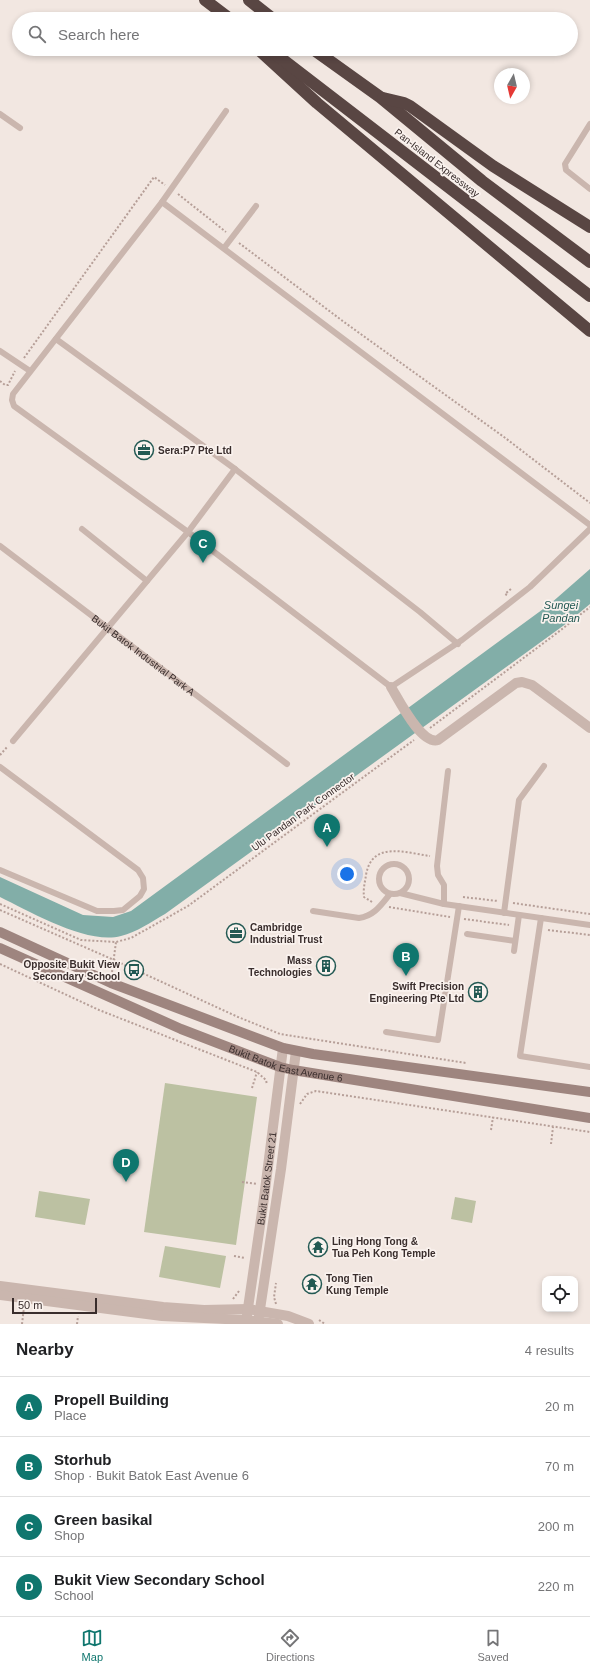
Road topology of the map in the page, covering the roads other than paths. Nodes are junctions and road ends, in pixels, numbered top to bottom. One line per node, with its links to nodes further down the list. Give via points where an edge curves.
1 (205, 0): 3 (highway); 4 (highway)
2 (249, 0): 5 (highway)
3 (218, 12)
4 (221, 12)
5 (264, 12)
6 (266, 56): 21 (highway, via 317,103)
7 (278, 56): 20 (highway, Pan-Island Expressway)
8 (323, 56): 9 (highway, Pan-Island Expressway)
9 (380, 97): 17 (highway, via 410,106 493,166); 19 (highway, Pan-Island Expressway, via 482,181)
10 (226, 111): 15 (lane)
11 (0, 114): 13 (lane)
12 (590, 124): 14 (lane, via 565,164 566,170)
13 (20, 128)
14 (590, 189)
15 (162, 202): 18 (lane); 22 (lane)
16 (256, 206): 18 (lane)
17 (590, 227)
18 (224, 248): 26 (lane)
19 (590, 262)
20 (590, 296)
21 (590, 331)
22 (56, 339): 24 (lane); 25 (lane)
23 (0, 351): 24 (lane)
24 (30, 371): 29 (lane, via 13,394 14,406)
25 (235, 469): 29 (lane); 33 (lane)
26 (590, 525)
27 (590, 528): 33 (lane, via 530,587)
28 (82, 529): 31 (lane)
29 (188, 532): 31 (lane); 34 (lane)
30 (0, 546): 32 (lane, Bukit Batok Industrial Park A)
31 (147, 581): 32 (lane)
32 (108, 628): 36 (lane); 37 (lane, Bukit Batok Industrial Park A)
33 (458, 644): 34 (lane)
34 (391, 687): 35 (street, via 420,733 430,740 438,740 516,683 522,682 532,685)
35 (590, 728)
36 (13, 741)
37 (287, 764)
38 (544, 766): 47 (lane, via 519,800)
39 (0, 767): 41 (lane, via 138,870 143,878 144,889 140,896 123,910 97,911)
40 (448, 771): 44 (lane, via 438,866 438,875 444,885)
41 (0, 870)
42 (400, 893): 43 (lane); 43 (lane, via 408,886 409,876 403,868 395,865 387,867 381,874 381,885); 44 (lane)
43 (390, 894): 46 (lane, via 371,915 359,918)
44 (444, 904): 45 (lane)
45 (459, 906): 47 (lane); 56 (lane, via 438,1040)
46 (313, 911)
47 (504, 913): 48 (lane)
48 (520, 915): 49 (lane); 53 (lane)
49 (540, 918): 50 (lane); 60 (lane, via 520,1056)
50 (590, 925)
51 (0, 932): 57 (main road, Bukit Batok East Avenue 6, via 111,983)
52 (467, 934): 53 (lane)
53 (516, 940): 55 (lane)
54 (0, 948): 59 (main road, Bukit Batok East Avenue 6, via 181,1028)
55 (514, 951)
56 (386, 1032)
57 (283, 1048): 58 (main road, Bukit Batok East Avenue 6); 59 (street, Bukit Batok Street 21)
58 (296, 1051): 61 (street, Bukit Batok Street 21); 62 (main road, Bukit Batok East Avenue 6)
59 (280, 1067): 61 (main road, Bukit Batok East Avenue 6); 66 (street, Bukit Batok Street 21)
60 (590, 1067)
61 (293, 1070): 63 (main road, Bukit Batok East Avenue 6); 67 (street, Bukit Batok Street 21)
62 (590, 1092)
63 (590, 1118)
64 (0, 1286): 66 (street, via 163,1307)
65 (0, 1294): 66 (street, via 162,1316)
66 (247, 1314): 67 (street)
67 (259, 1316): 68 (street, via 288,1316); 69 (street)
68 (314, 1322)
69 (278, 1324)

